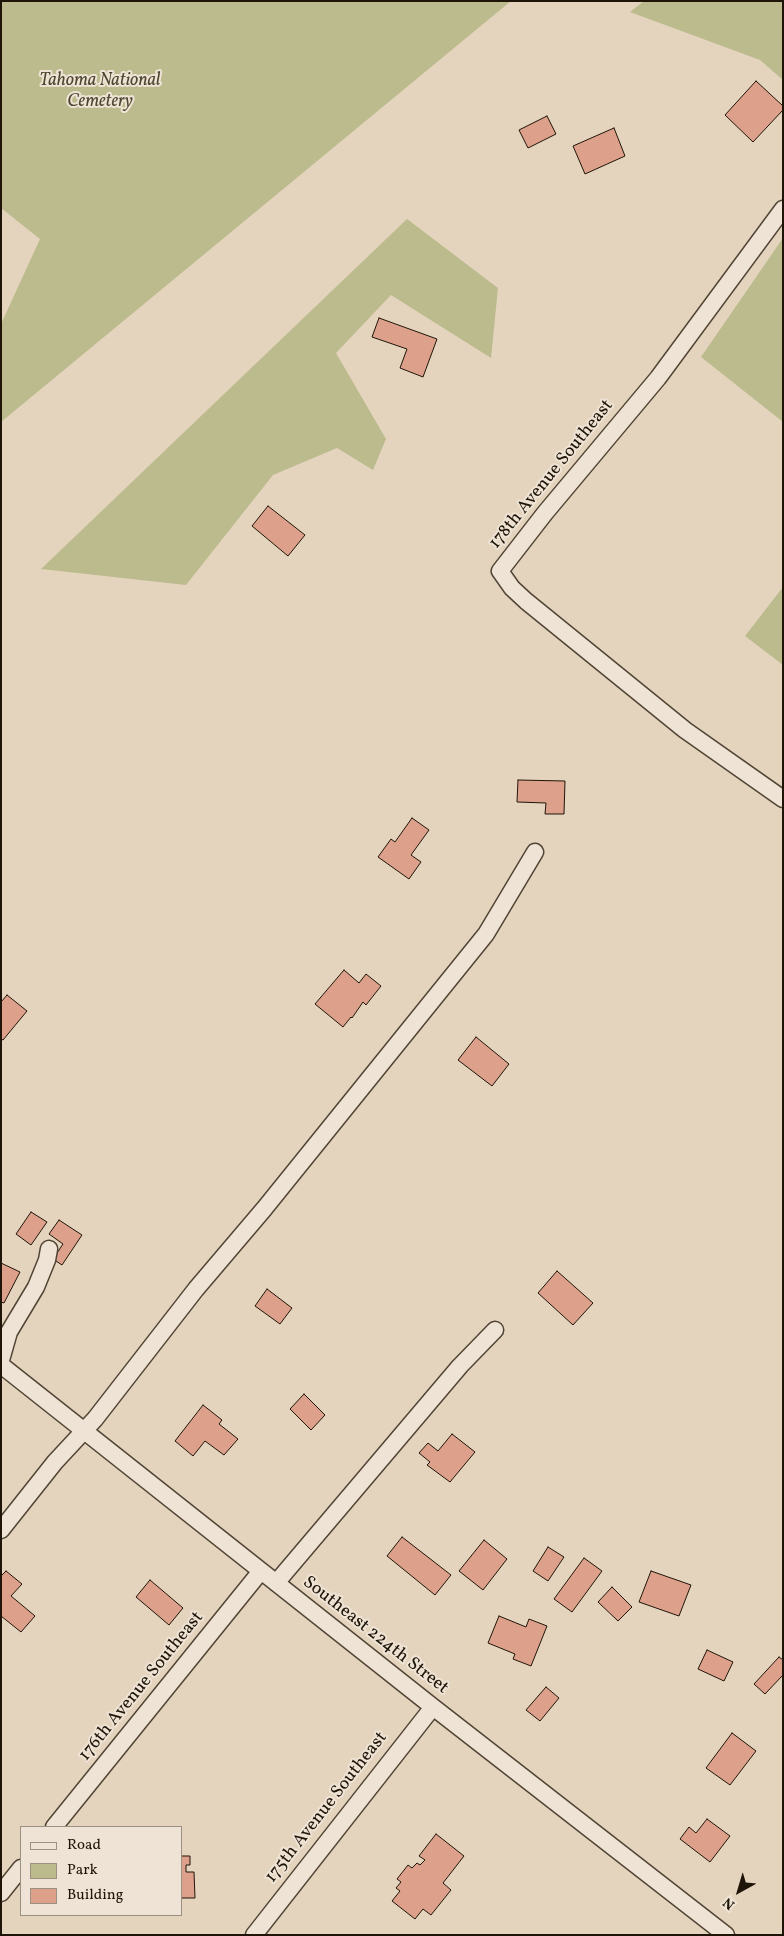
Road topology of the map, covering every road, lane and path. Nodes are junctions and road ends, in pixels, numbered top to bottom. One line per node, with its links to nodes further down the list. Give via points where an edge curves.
1 (783, 209): 2 (street, 178th Avenue Southeast, via 658,378 500,570 526,601 685,730)
2 (783, 799)
3 (535, 852): 8 (street, via 480,942)
4 (49, 1249): 6 (street, via 36,1287 9,1332)
5 (495, 1330): 11 (street, via 460,1366)
6 (1, 1360)
7 (1, 1365): 8 (street, Southeast 224th Street)
8 (83, 1430): 9 (street); 10 (street, Southeast 224th Street)
9 (1, 1530)
10 (261, 1571): 11 (street, Southeast 224th Street); 13 (street, 176th Avenue Southeast)
11 (276, 1583): 12 (street, Southeast 224th Street)
12 (432, 1707): 16 (street, 175th Avenue Southeast); 17 (street, Southeast 224th Street)
13 (55, 1826)
14 (20, 1869): 15 (street)
15 (1, 1893)
16 (254, 1935)
17 (726, 1935)

